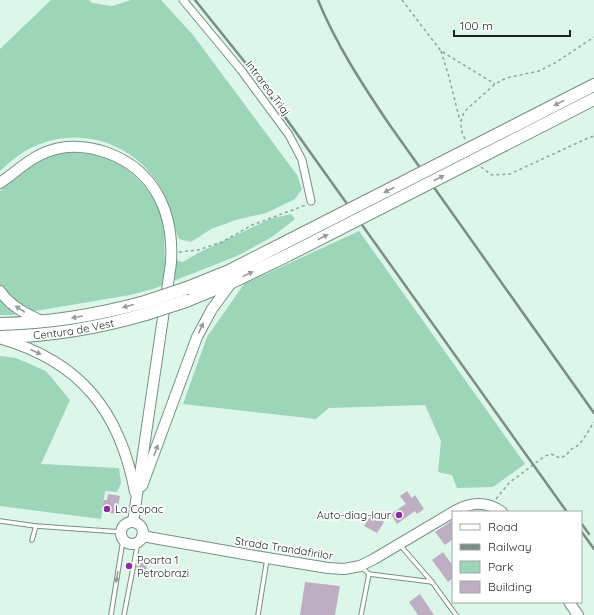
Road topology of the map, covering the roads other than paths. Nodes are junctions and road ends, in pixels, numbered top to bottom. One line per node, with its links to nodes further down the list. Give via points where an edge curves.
1 (183, 0): 7 (street, Intrarea Triaj, via 241,70 289,135 302,160)
2 (594, 85): 4 (highway, one-way to 4)
3 (594, 99): 4 (highway)
4 (501, 140): 8 (highway, bridge)
5 (3, 181): 6 (main road); 14 (main road, via 29,160 59,148 80,146 96,149 112,154 140,171 152,185 166,213 171,252 168,285)
6 (0, 189)
7 (311, 202)
8 (285, 249): 9 (highway, Centura de Vest, one-way to 8); 11 (highway, one-way to 11, bridge, via 145,302)
9 (232, 282): 13 (highway, Centura de Vest, bridge, via 186,301 106,325); 14 (main road, one-way to 9, via 197,337 212,309)
10 (0, 291): 11 (main road, one-way to 10, via 14,306)
11 (44, 322): 12 (highway)
12 (0, 324)
13 (0, 337): 14 (main road, one-way to 14, via 56,361 96,397 118,437 130,468)
14 (136, 499): 19 (main road)
15 (454, 511): 16 (main road, Strada Trandafirilor, via 472,504 483,504)
16 (500, 511)
17 (452, 512): 24 (main road, Strada Trandafirilor)
18 (0, 521): 20 (lane)
19 (133, 522): 21 (main road, via 124,526); 22 (main road, via 142,528)
20 (36, 526): 21 (lane); 23 (lane)
21 (122, 536): 22 (main road, via 132,544); 30 (lane, one-way to 30)
22 (140, 539): 25 (main road, Strada Trandafirilor); 31 (lane)
23 (32, 540)
24 (399, 544): 26 (main road, Strada Trandafirilor); 28 (lane)
25 (267, 558): 26 (main road, Strada Trandafirilor, via 337,569); 32 (lane)
26 (360, 566): 27 (lane)
27 (369, 574): 28 (lane); 33 (lane)
28 (432, 582): 34 (lane)
29 (570, 603): 35 (main road)
30 (111, 615)
31 (124, 615)
32 (258, 615)
33 (361, 615)
34 (456, 615)
35 (578, 615)

